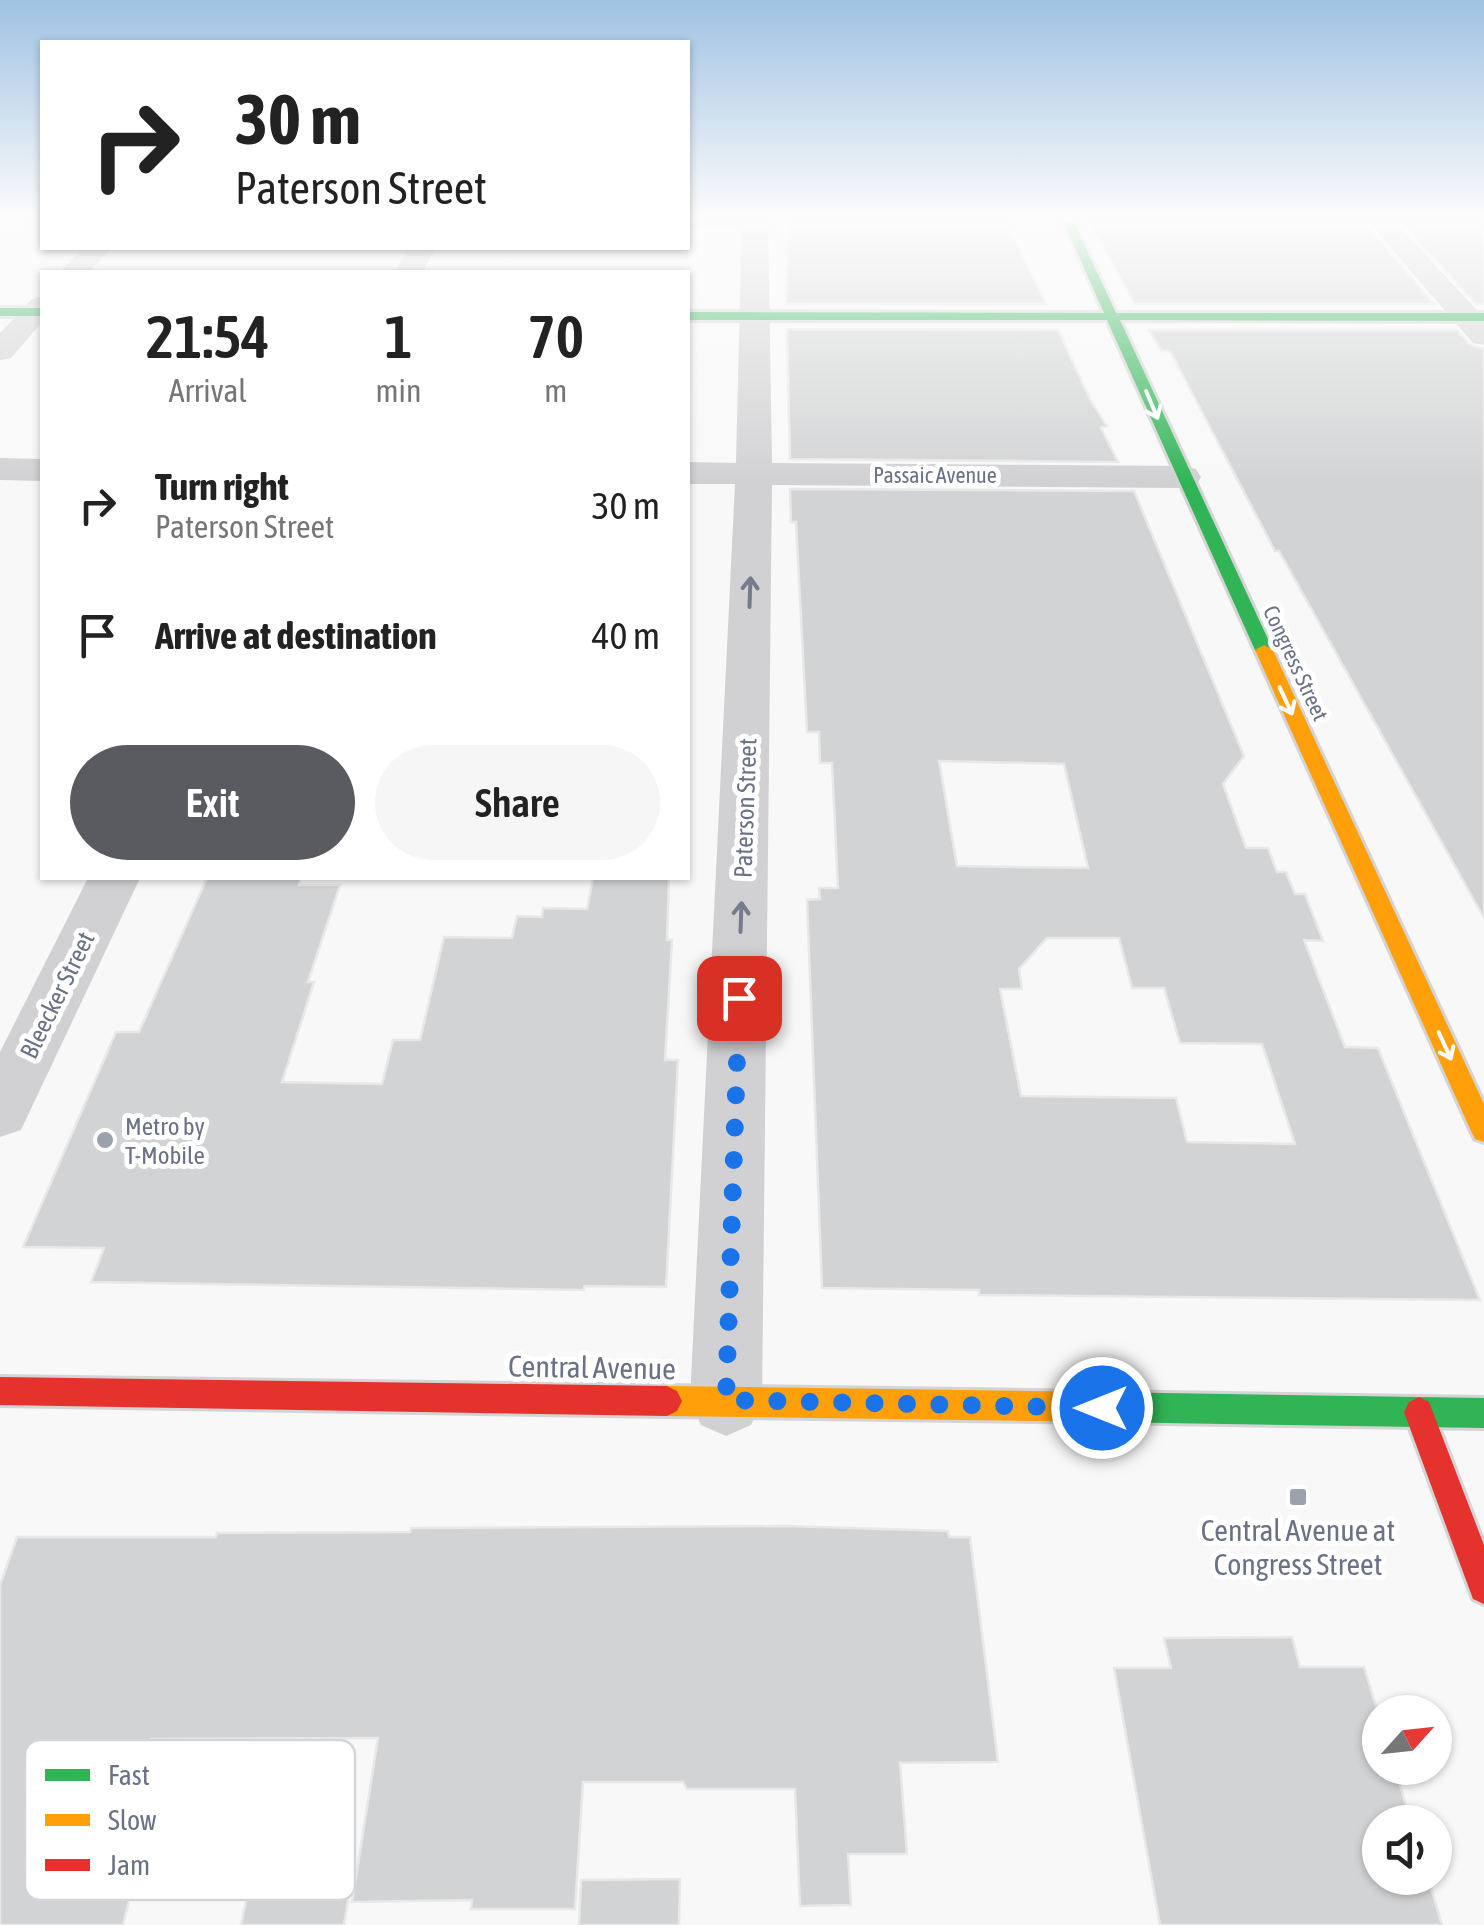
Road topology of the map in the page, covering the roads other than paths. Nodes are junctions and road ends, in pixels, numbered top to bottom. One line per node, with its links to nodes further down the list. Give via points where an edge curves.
1 (755, 306): 6 (street, Paterson Street)
2 (1108, 306): 7 (street, Congress Street)
3 (40, 310): 4 (street); 9 (street)
4 (0, 312)
5 (690, 316): 6 (street)
6 (755, 316): 7 (street); 13 (street, Paterson Street)
7 (1113, 316): 8 (street); 14 (street, Congress Street, one-way to 14)
8 (1478, 323)
9 (0, 351)
10 (0, 470): 11 (street)
11 (40, 470)
12 (690, 473): 13 (street, Passaic Avenue)
13 (754, 474): 14 (street, Passaic Avenue); 19 (street, Paterson Street, one-way to 13)
14 (1183, 477): 17 (street, Congress Street, one-way to 17)
15 (113, 880): 16 (street, Bleecker Street)
16 (0, 1112)
17 (1482, 1123)
18 (0, 1391): 19 (street, Central Avenue)
19 (726, 1400): 20 (street, Central Avenue)
20 (1419, 1412): 21 (street, Central Avenue); 22 (street)
21 (1484, 1413)
22 (1484, 1588)

